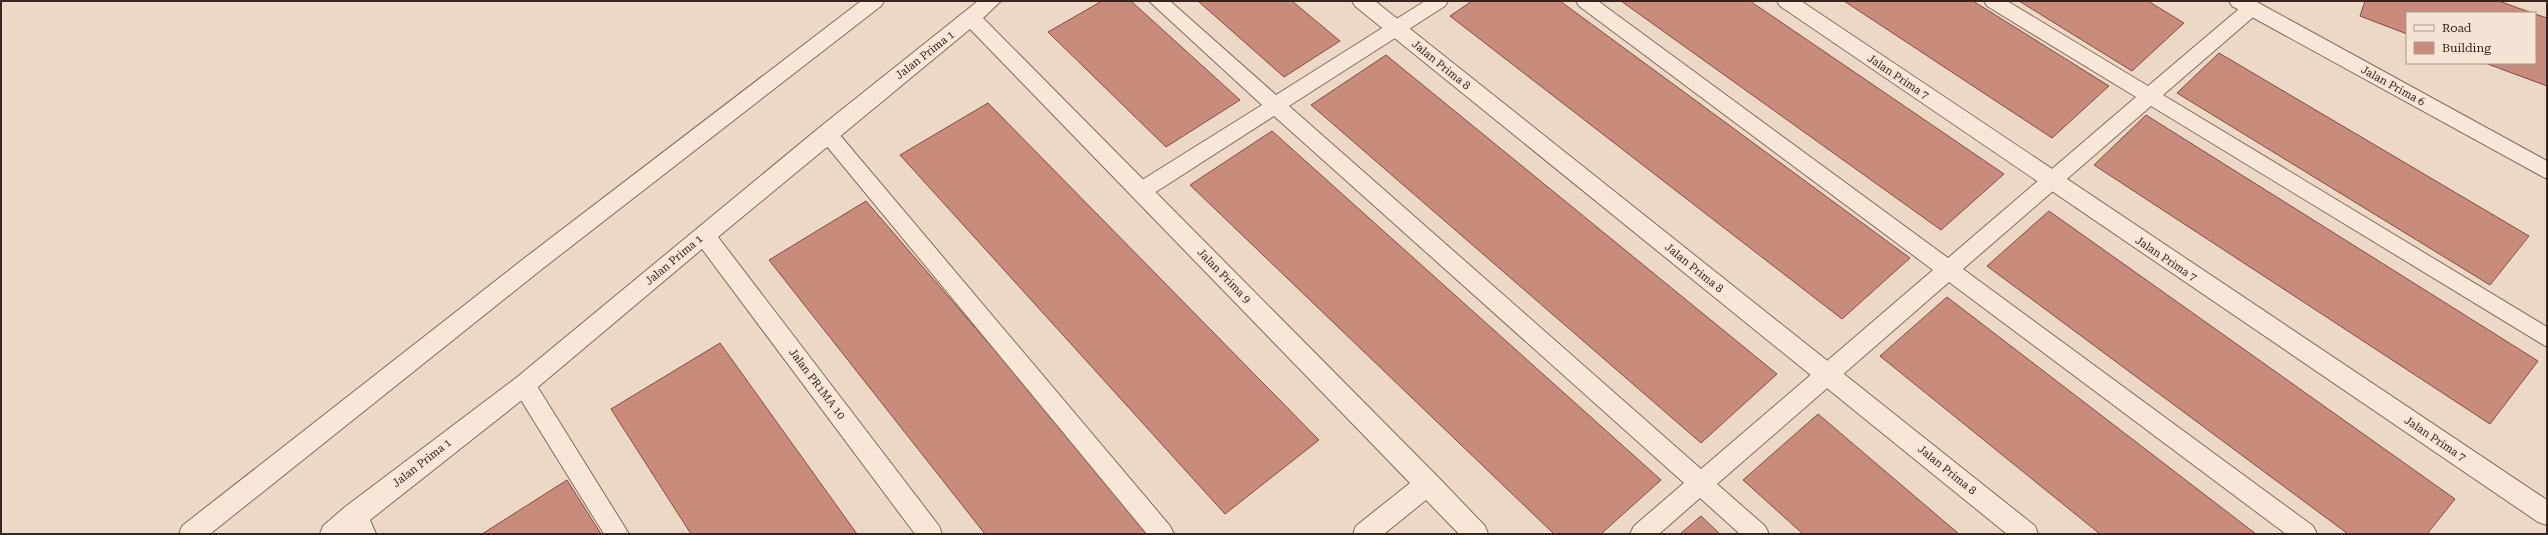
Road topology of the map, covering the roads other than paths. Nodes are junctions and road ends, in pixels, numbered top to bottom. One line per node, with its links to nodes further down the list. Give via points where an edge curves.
1 (874, 1): 27 (street, via 534,263)
2 (991, 1): 10 (street, Jalan Prima 1)
3 (1158, 1): 13 (lane)
4 (1362, 1): 11 (street, Jalan Prima 8)
5 (1439, 1): 11 (lane)
6 (1585, 1): 19 (lane)
7 (1787, 1): 16 (street, Jalan Prima 7)
8 (1994, 1): 12 (lane)
9 (2246, 5): 12 (lane); 15 (street, Jalan Prima 6)
10 (971, 18): 14 (street, Jalan Prima 1); 17 (street, Jalan Prima 9)
11 (1396, 28): 13 (lane); 21 (street, Jalan Prima 8)
12 (2150, 96): 16 (lane); 20 (lane)
13 (1275, 105): 17 (lane); 24 (lane)
14 (827, 133): 18 (street, Jalan Prima 1); 31 (lane)
15 (2547, 171)
16 (2052, 182): 19 (lane); 25 (street, Jalan Prima 7)
17 (1141, 191): 23 (street, Jalan Prima 9)
18 (704, 235): 22 (street, Jalan Prima 1); 30 (street, Jalan PR1MA 10)
19 (1948, 269): 21 (lane); 37 (lane)
20 (2547, 338)
21 (1827, 374): 24 (lane); 36 (street, Jalan Prima 8)
22 (524, 385): 26 (street, Jalan Prima 1); 29 (lane)
23 (1428, 484): 32 (street); 33 (street, Jalan Prima 9)
24 (1701, 484): 34 (lane); 35 (lane)
25 (2547, 514)
26 (359, 525): 28 (street, Jalan Prima 1)
27 (191, 534)
28 (332, 534)
29 (617, 534)
30 (930, 534)
31 (1162, 534)
32 (1365, 534)
33 (1476, 534)
34 (1642, 534)
35 (1757, 534)
36 (2026, 534)
37 (2305, 534)

